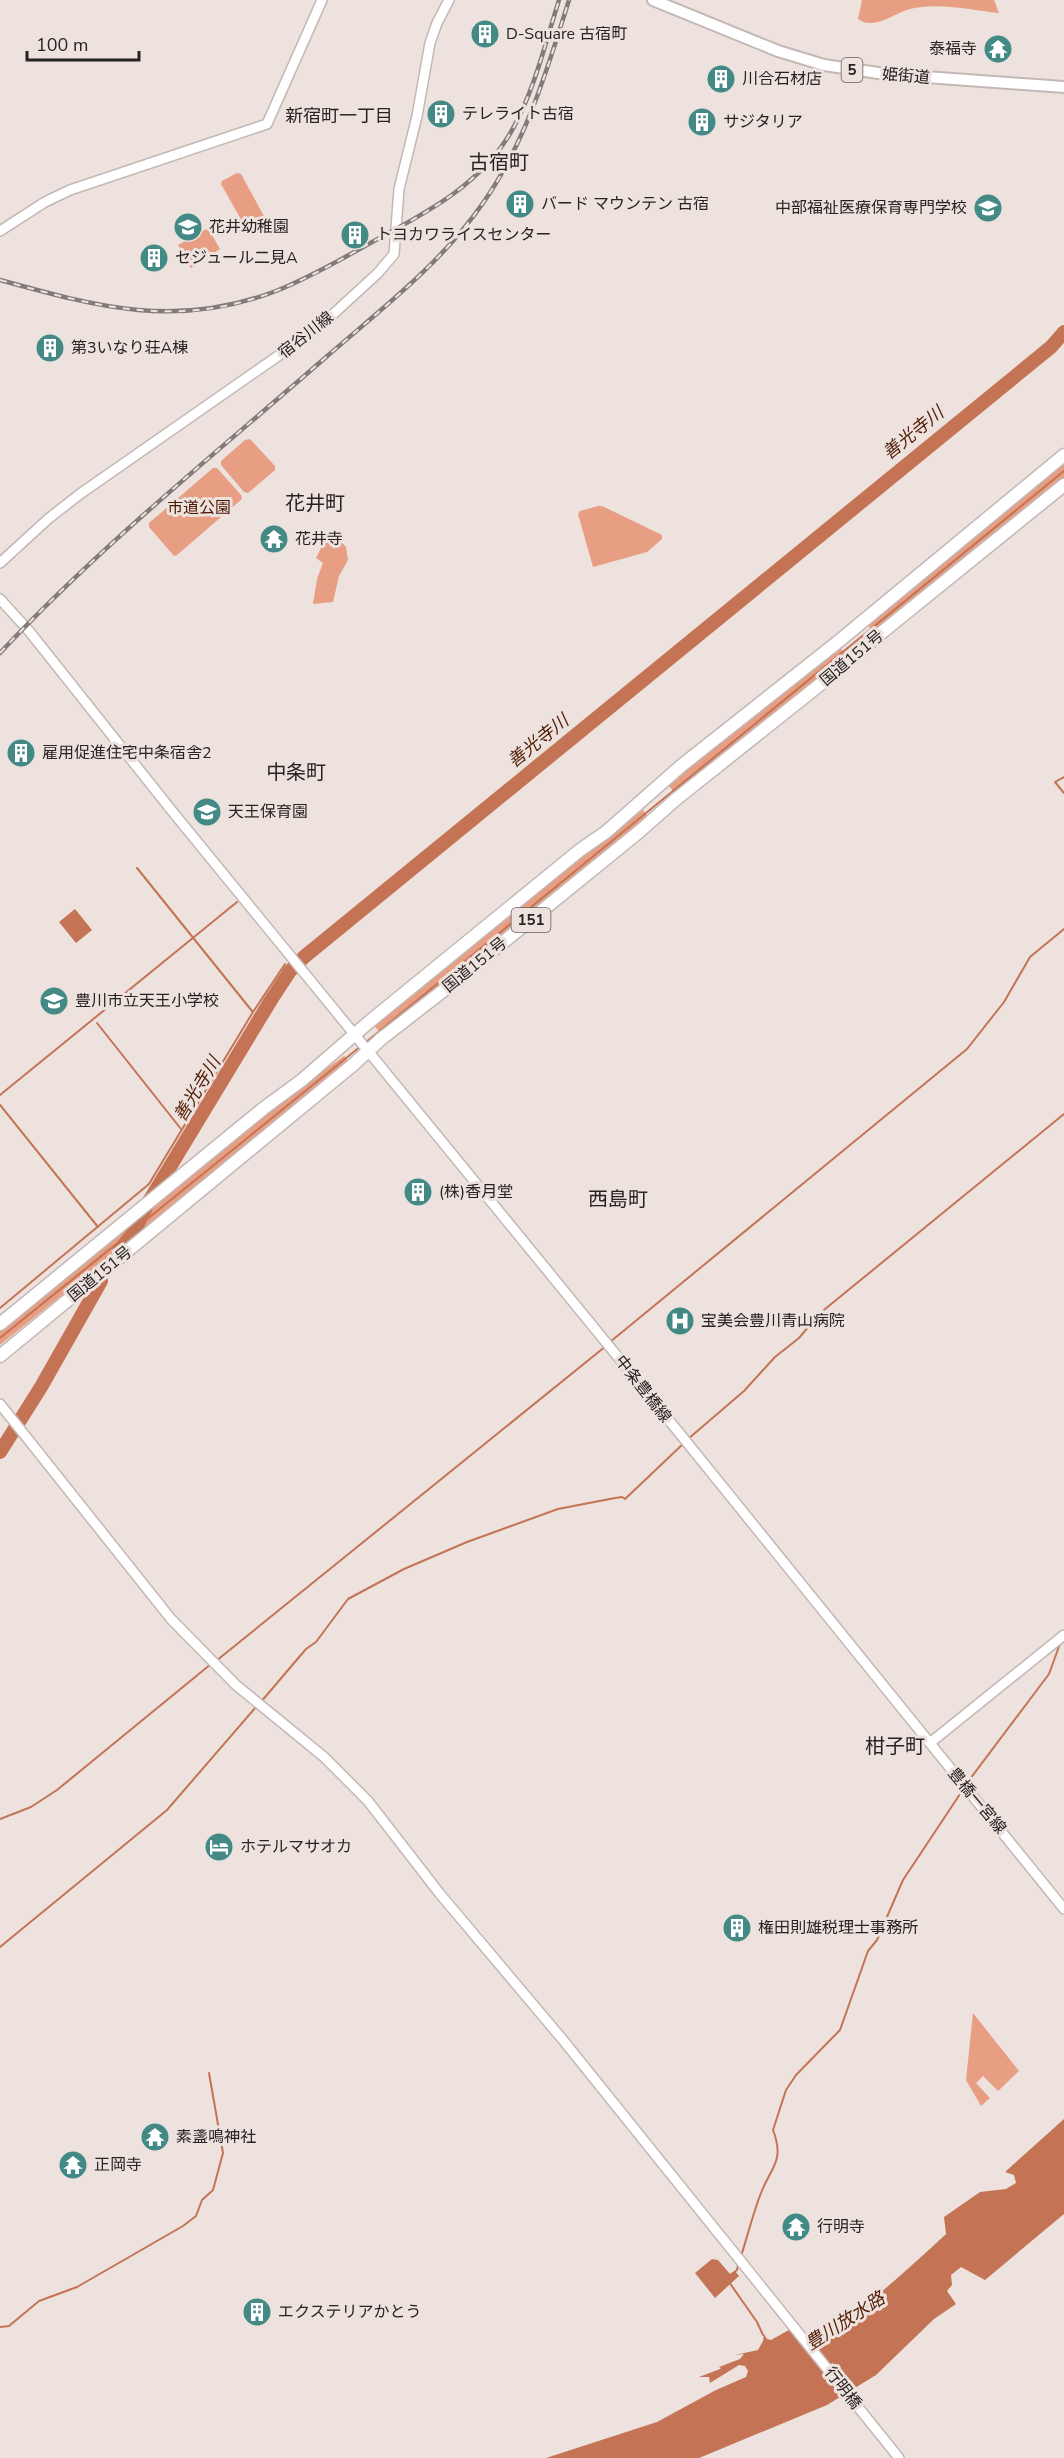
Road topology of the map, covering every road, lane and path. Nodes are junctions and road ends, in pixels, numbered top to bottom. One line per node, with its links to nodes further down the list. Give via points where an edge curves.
1 (322, 0): 5 (street, via 267,124 70,190)
2 (449, 0): 8 (street, 宿谷川線, via 430,43 399,189 394,254 318,328 72,500)
3 (652, 0): 4 (main road, 姫街道 / 5, via 778,51 824,65 885,74)
4 (1064, 87)
5 (0, 231)
6 (1064, 454): 10 (highway, 国道151号 / 151, via 369,1022)
7 (1064, 485): 10 (highway, 国道151号 / 151, via 448,987 381,1039)
8 (0, 563)
9 (0, 599): 10 (street, 中条豊橋線)
10 (362, 1044): 11 (highway, 国道151号 / 151); 12 (highway, 国道151号 / 151); 15 (street, 中条豊橋線)
11 (0, 1324)
12 (0, 1356)
13 (0, 1404): 17 (street, 行明橋, via 171,1619 213,1663 324,1757 368,1801)
14 (1062, 1636): 15 (street)
15 (930, 1743): 16 (street, 豊橋一宮線)
16 (1064, 1909)
17 (899, 2458)

